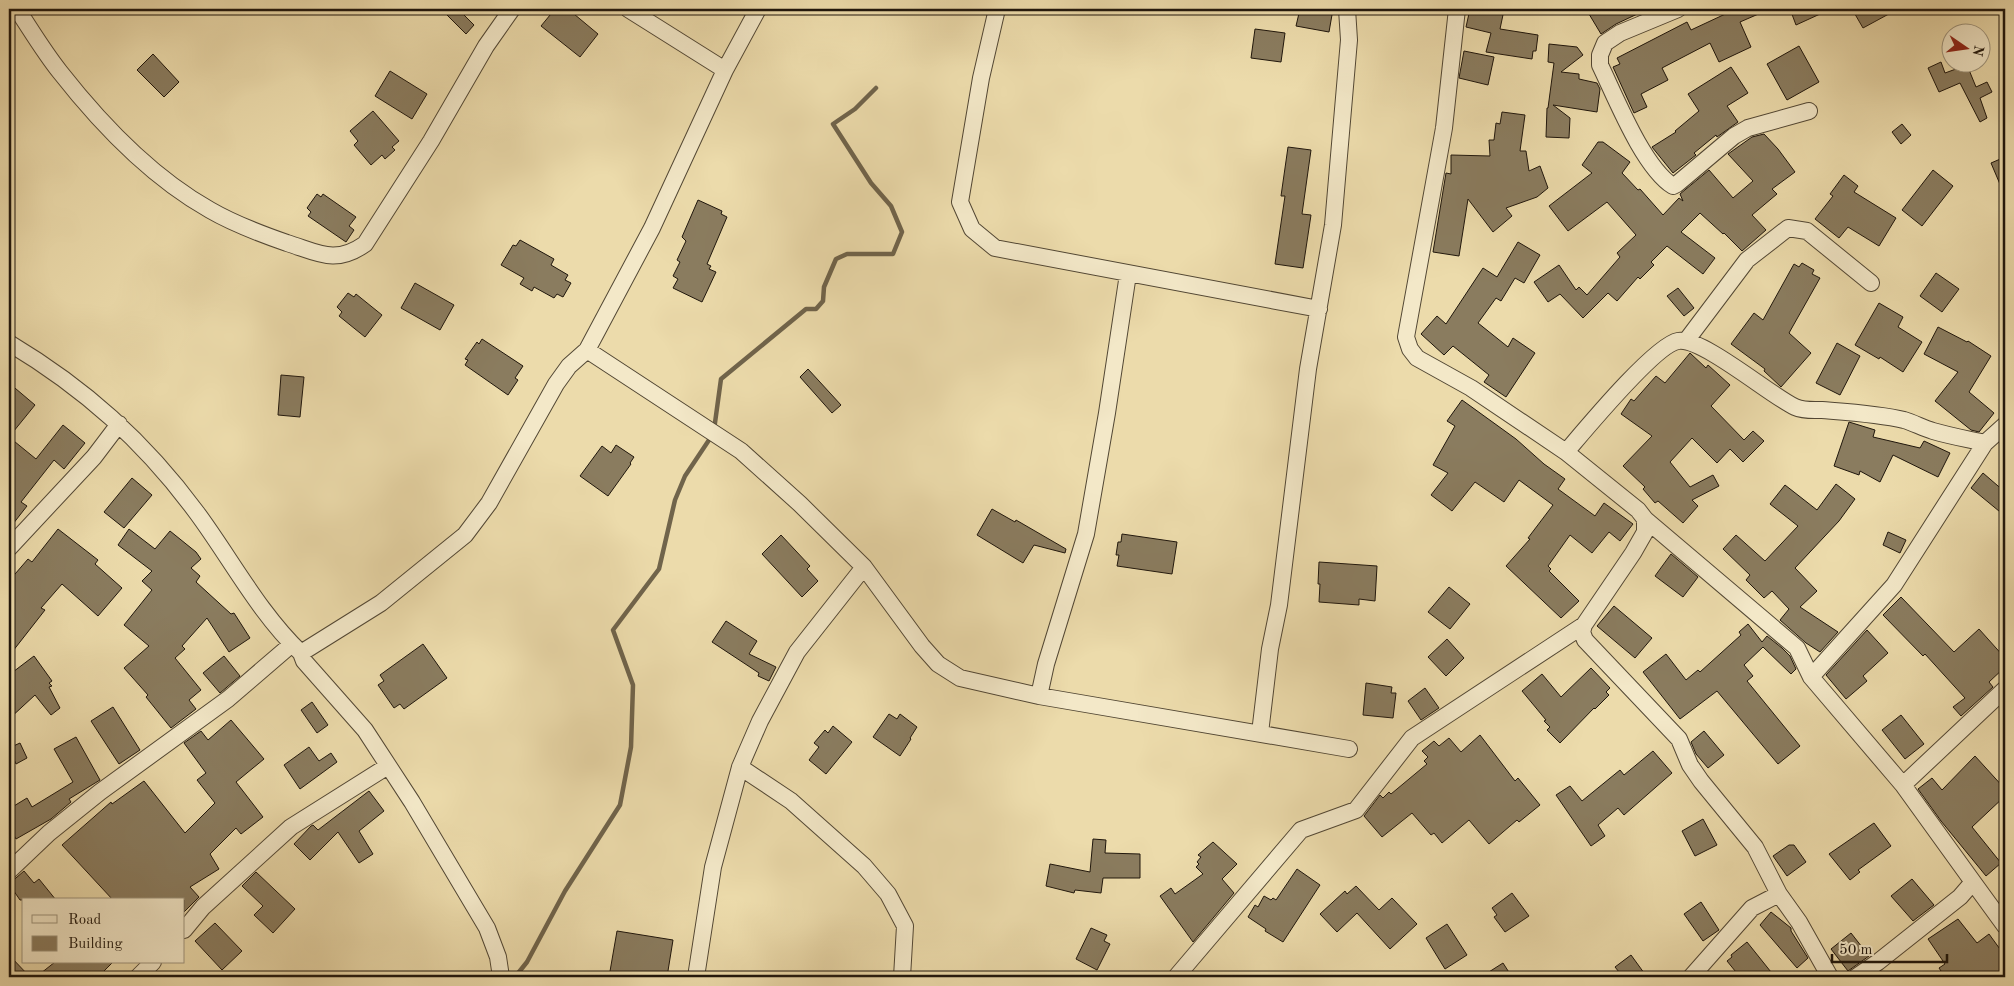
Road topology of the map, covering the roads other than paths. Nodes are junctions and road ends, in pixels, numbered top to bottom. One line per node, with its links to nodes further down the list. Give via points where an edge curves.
1 (17, 9): 2 (street, via 60,71 114,133 164,178 210,210 264,235 331,257 351,254 365,244)
2 (512, 9)
3 (628, 9): 9 (street)
4 (758, 9): 9 (street)
5 (997, 9): 11 (street, via 981,78 960,202 972,230 995,248)
6 (1347, 9): 13 (street, via 1349,40 1333,225)
7 (1457, 9): 20 (street, via 1444,128 1406,337 1417,358 1471,388)
8 (1678, 9): 10 (street, via 1620,33 1605,43 1600,55 1600,65 1634,136 1663,180 1673,186 1748,128)
9 (725, 70): 16 (street, via 652,228)
10 (1809, 111)
11 (1128, 274): 13 (street); 27 (street, via 1086,534)
12 (1871, 283): 14 (street, via 1807,230 1788,228 1747,260)
13 (1319, 309): 29 (street, via 1308,369)
14 (1686, 341): 19 (street, via 1747,374 1795,407 1904,420 1933,431); 20 (street, via 1669,343 1645,364)
15 (9, 343): 17 (street, via 51,369)
16 (587, 350): 23 (street, via 741,451); 25 (street, via 569,366 556,384 488,503 465,535 380,603)
17 (119, 424): 22 (street, via 94,458); 25 (street, via 149,453 196,512 267,614)
18 (2005, 425): 19 (street)
19 (1985, 443): 26 (street, via 1894,585)
20 (1566, 452): 21 (street)
21 (1645, 519): 24 (street, via 1645,532 1633,553); 26 (street, via 1797,648)
22 (9, 548)
23 (864, 567): 27 (street, via 938,664 960,678); 32 (street, via 797,652 760,721)
24 (1584, 624): 36 (street, via 1585,640 1679,739 1700,781 1754,847); 44 (street, via 1412,738 1356,810 1301,830)
25 (296, 649): 31 (street, via 365,730); 34 (street, via 100,792)
26 (1811, 677): 33 (street)
27 (1038, 696): 29 (street)
28 (2003, 697): 33 (street)
29 (1260, 733): 30 (street)
30 (1350, 749)
31 (388, 766): 38 (street, via 290,827); 41 (street, via 487,928)
32 (740, 767): 42 (street, via 713,867); 43 (street, via 791,801 864,866 888,894 905,926)
33 (1903, 786): 35 (street)
34 (9, 871)
35 (1972, 882): 37 (street); 47 (street, via 1960,897)
36 (1779, 894): 45 (street, via 1752,908); 46 (street)
37 (2005, 926)
38 (185, 929)
39 (151, 964): 40 (street)
40 (138, 977)
41 (502, 977)
42 (696, 977)
43 (902, 977)
44 (1176, 977)
45 (1691, 977)
46 (1830, 977)
47 (1856, 977)

